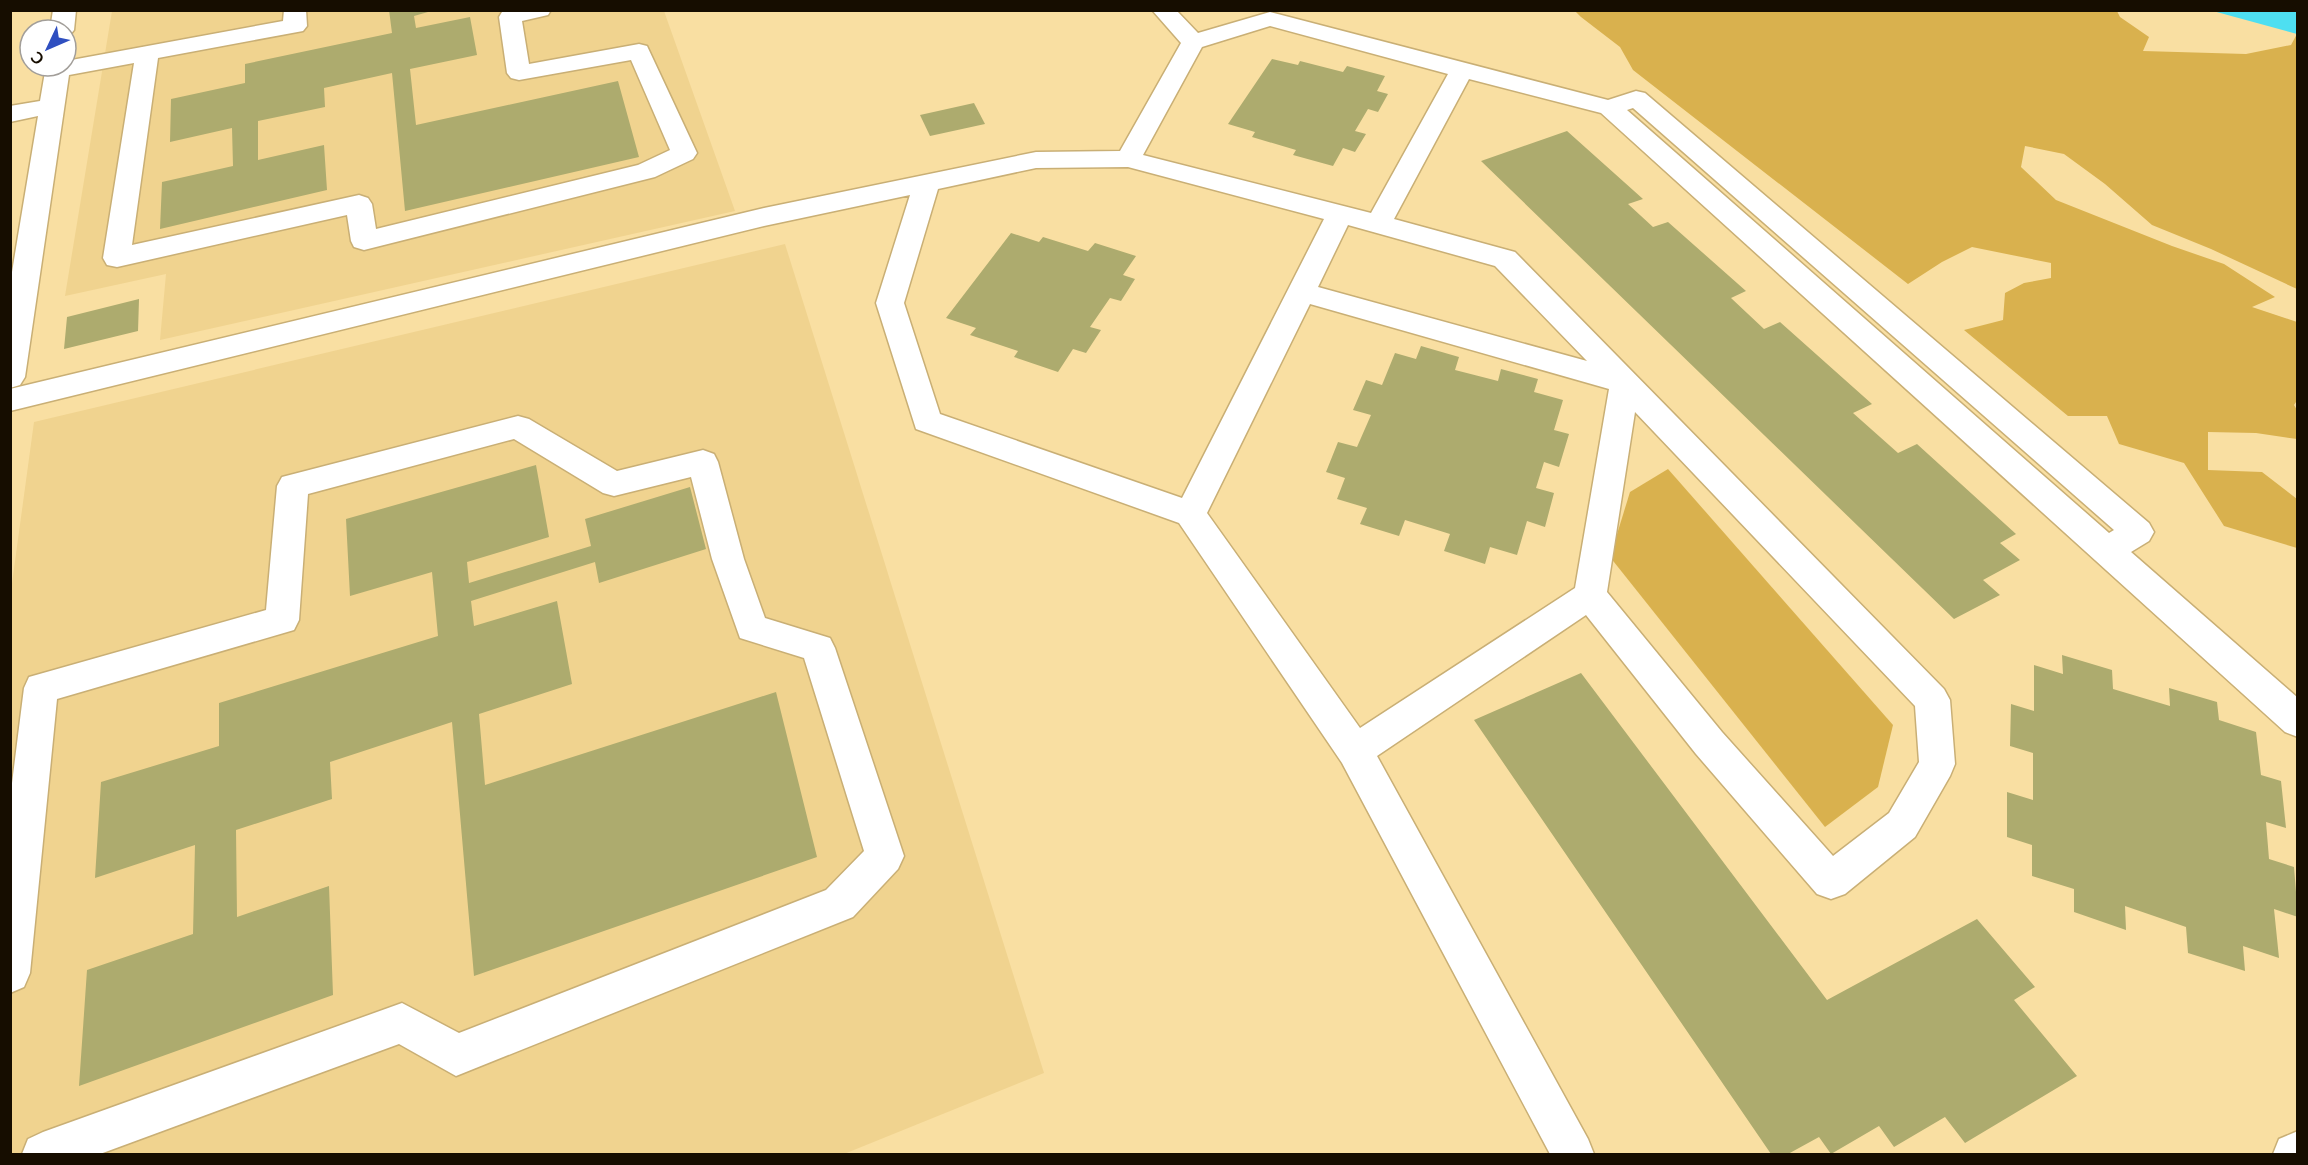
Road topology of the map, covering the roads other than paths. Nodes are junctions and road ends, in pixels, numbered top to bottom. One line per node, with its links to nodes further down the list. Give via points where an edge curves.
1 (295, 10): 6 (street, via 295,26)
2 (540, 10): 6 (street, via 510,16 519,73 639,51 684,153 646,171 364,241 359,204 117,258)
3 (1162, 10): 5 (street)
4 (1265, 15): 5 (street); 8 (street)
5 (1193, 42): 12 (street)
6 (147, 52): 7 (street)
7 (78, 64)
8 (1462, 70): 15 (street); 23 (street, via 1610,108)
9 (56, 78): 10 (street)
10 (52, 106): 11 (street); 16 (street)
11 (10, 114)
12 (1128, 159): 13 (street, via 1036,160); 14 (street)
13 (927, 183): 20 (street, via 752,220); 21 (street, via 890,303 927,421)
14 (1340, 214): 15 (street); 17 (street)
15 (1378, 224): 19 (street, via 1505,259)
16 (20, 262): 18 (street)
17 (1302, 292): 19 (street); 21 (street)
18 (10, 377)
19 (1625, 383): 22 (street); 22 (street, via 1932,700 1937,764 1902,825 1831,881 1709,743)
20 (10, 400)
21 (1190, 514): 24 (street)
22 (1590, 595): 24 (street)
23 (2298, 721)
24 (1355, 751): 27 (street)
25 (10, 973): 26 (street, via 41,688 282,620 293,486 518,428 614,484 703,462 728,559 752,628 818,648 885,856 839,904 456,1055 402,1023)
26 (43, 1155)
27 (1573, 1155)

